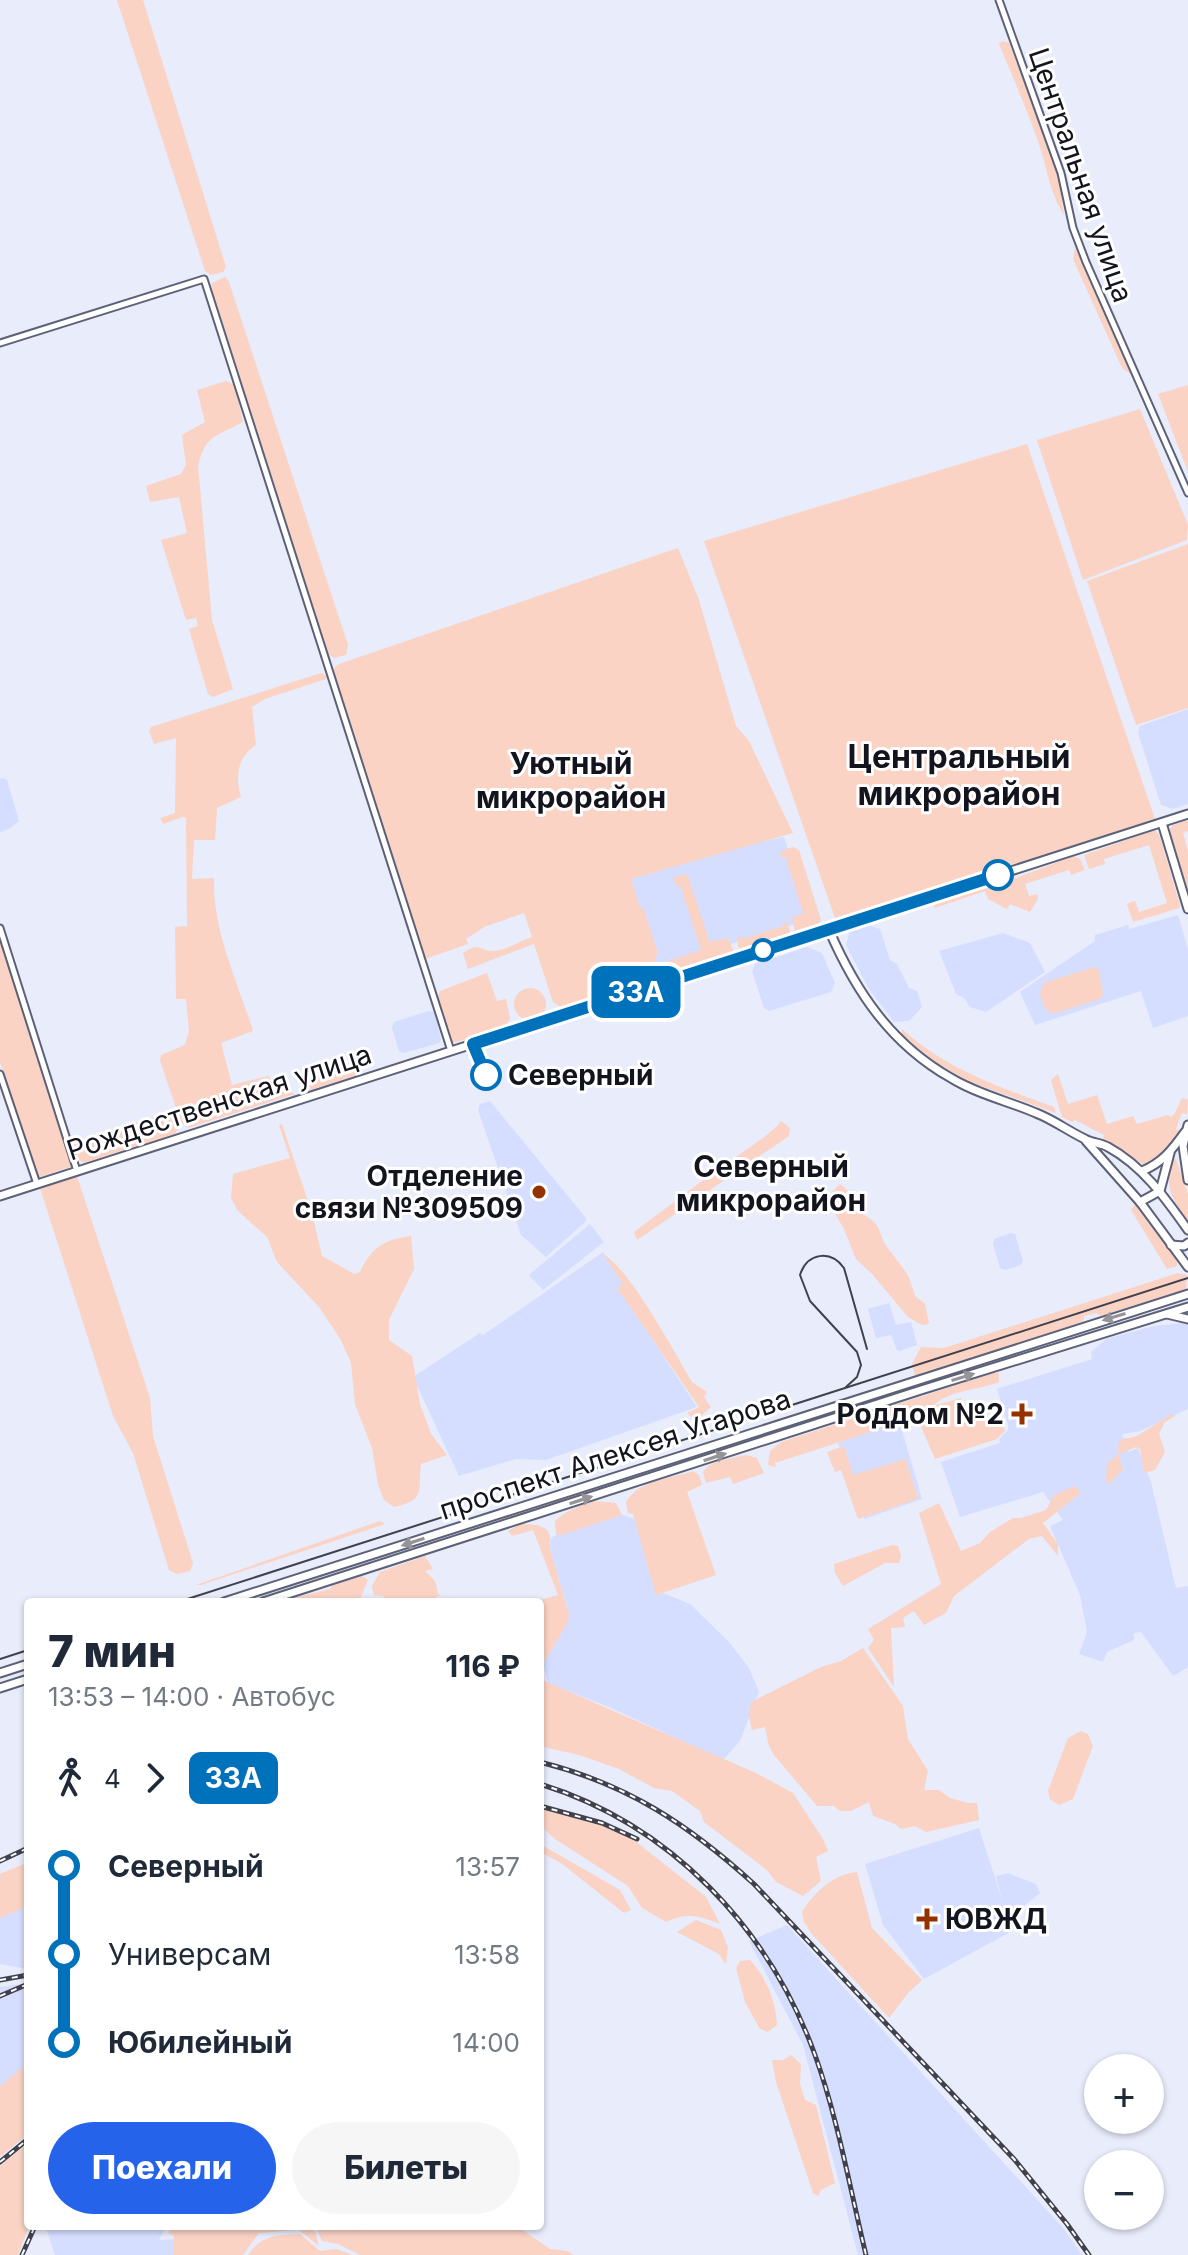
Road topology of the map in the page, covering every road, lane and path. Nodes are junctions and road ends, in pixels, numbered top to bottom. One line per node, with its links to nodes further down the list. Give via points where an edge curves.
1 (999, 0): 3 (street, Центральная улица, via 1061,173 1081,250)
2 (0, 343): 9 (street, via 204,279)
3 (1188, 493)
4 (1188, 814): 5 (main road, Рождественская улица)
5 (1162, 823): 6 (main road); 8 (main road, Рождественская улица)
6 (1188, 909)
7 (0, 928): 15 (street)
8 (829, 930): 9 (main road, Рождественская улица); 12 (main road, via 870,1007 916,1055 965,1086 1036,1113)
9 (451, 1051): 15 (main road, Рождественская улица)
10 (0, 1074): 19 (street)
11 (1186, 1128): 13 (main road); 18 (main road, via 1183,1161)
12 (1084, 1139): 14 (main road); 16 (main road)
13 (1170, 1153): 17 (main road); 20 (main road)
14 (1123, 1158): 16 (main road, via 1113,1161); 17 (main road)
15 (77, 1171): 19 (main road, Рождественская улица)
16 (1113, 1171): 22 (main road)
17 (1142, 1171): 20 (main road)
18 (1188, 1180)
19 (37, 1184): 21 (main road, Рождественская улица)
20 (1160, 1191): 22 (main road); 23 (main road)
21 (0, 1196)
22 (1140, 1202): 25 (main road)
23 (1188, 1230)
24 (1188, 1243): 25 (main road)
25 (1171, 1245): 26 (main road)
26 (1188, 1267)
27 (1188, 1294): 31 (main road, проспект Алексея Угарова, one-way to 31)
28 (1188, 1307): 29 (main road, проспект Алексея Угарова)
29 (1165, 1314): 30 (main road); 32 (main road, проспект Алексея Угарова)
30 (1188, 1319)
31 (995, 1355): 32 (main road); 33 (main road, проспект Алексея Угарова, one-way to 33)
32 (999, 1366): 34 (main road, проспект Алексея Угарова, one-way to 32)
33 (250, 1598)
34 (275, 1598)
35 (24, 1665): 36 (main road)
36 (0, 1673)
37 (24, 1680): 38 (main road)
38 (0, 1688)

